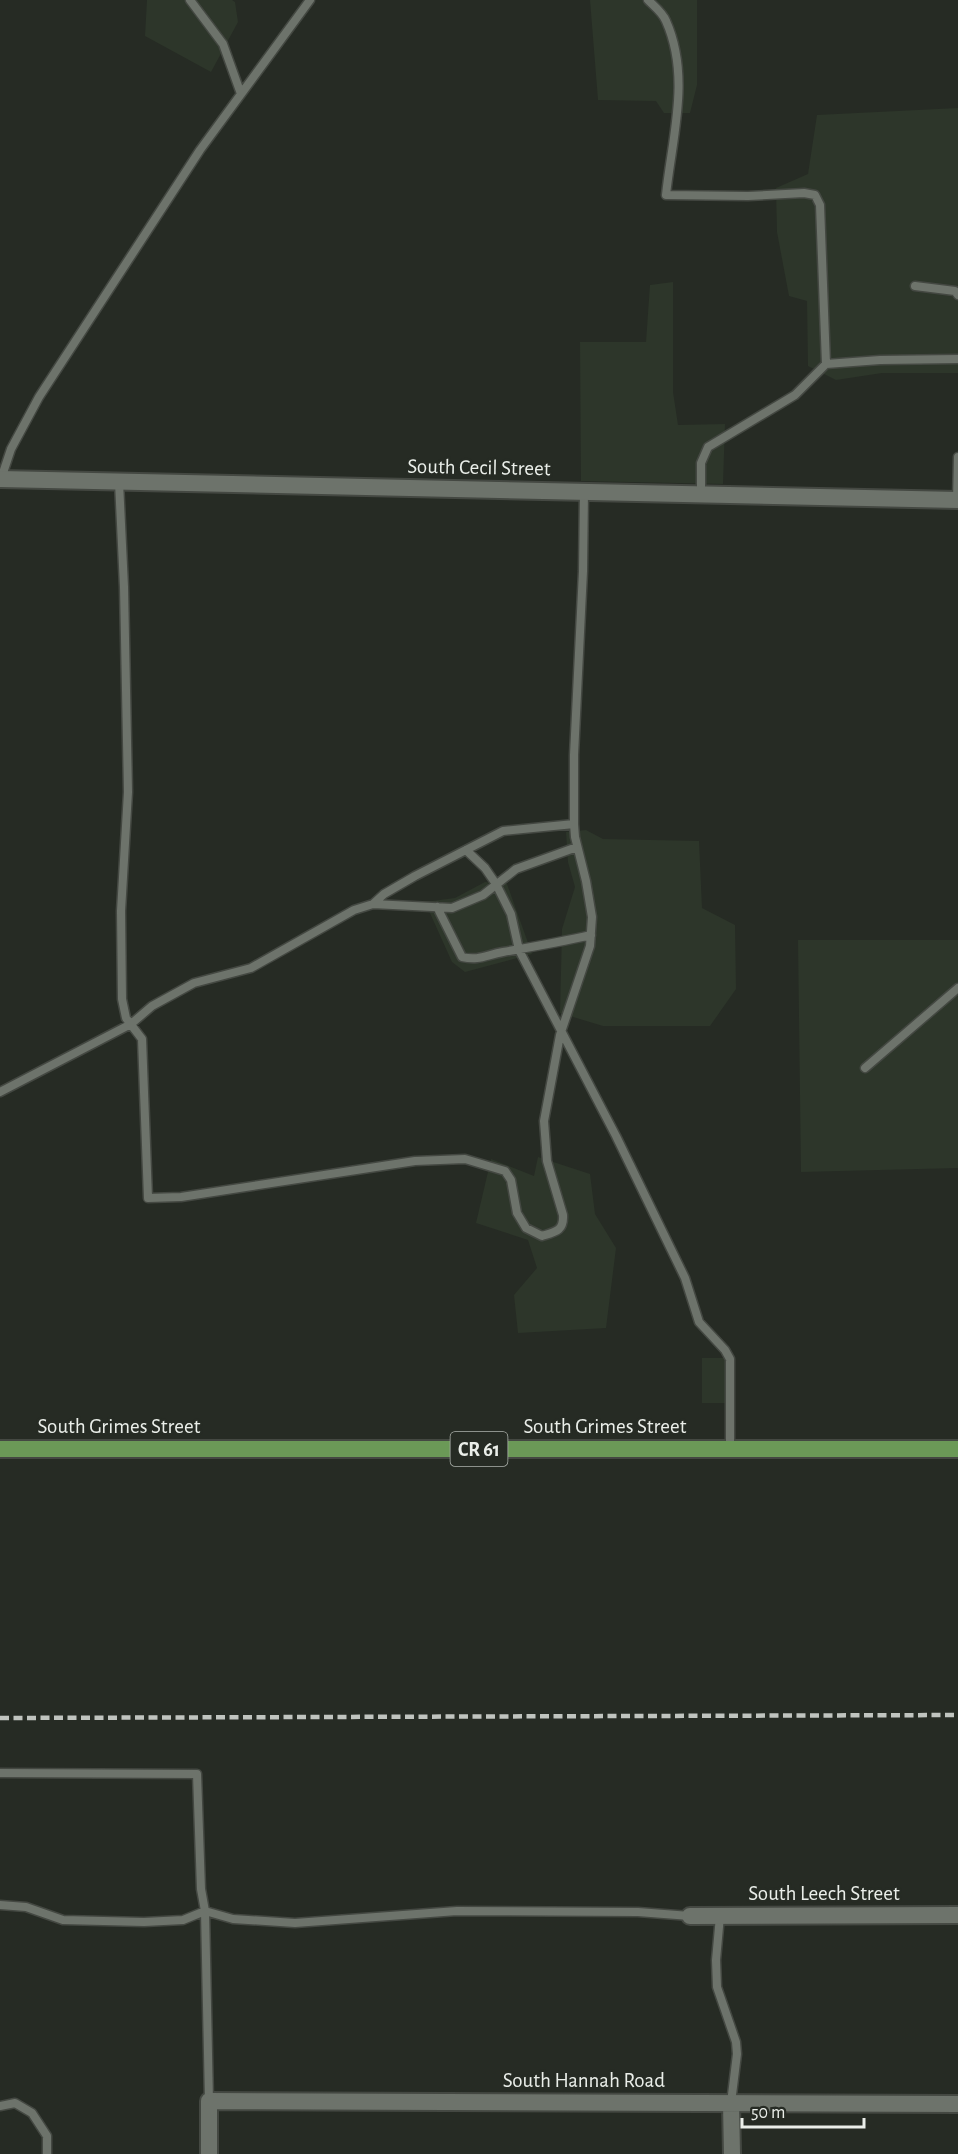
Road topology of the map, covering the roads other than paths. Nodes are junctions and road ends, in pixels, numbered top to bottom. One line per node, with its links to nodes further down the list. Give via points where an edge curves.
1 (190, 0): 4 (lane, via 223,44)
2 (310, 0): 4 (lane)
3 (648, 0): 8 (lane, via 666,19 680,91 666,195 815,195 820,205)
4 (241, 94): 10 (lane, via 200,150 39,397 11,449)
5 (915, 286): 6 (lane, via 955,291)
6 (958, 295)
7 (958, 360): 8 (lane)
8 (826, 364): 13 (lane, via 795,395 708,447 701,463)
9 (958, 457): 14 (lane)
10 (1, 479): 11 (street, South Cecil Street)
11 (119, 482): 12 (street, South Cecil Street); 24 (lane, via 128,792 121,911 122,999)
12 (584, 492): 13 (street, South Cecil Street); 15 (lane)
13 (700, 494): 14 (street, South Cecil Street)
14 (957, 500)
15 (574, 824): 16 (lane); 17 (lane, via 503,831)
16 (577, 847): 18 (lane, via 516,869); 21 (lane, via 592,917)
17 (466, 850): 18 (lane); 19 (lane, via 384,894)
18 (496, 884): 20 (lane, via 483,895 452,908); 22 (lane, via 511,914)
19 (373, 904): 20 (lane); 24 (lane, via 354,910 251,968 194,983 152,1006)
20 (437, 907): 22 (lane, via 462,957 474,960)
21 (591, 935): 22 (lane); 25 (lane)
22 (519, 950): 25 (lane)
23 (958, 988): 26 (lane)
24 (131, 1024): 25 (lane, via 142,1039 148,1198 181,1197 415,1161 465,1159 505,1171 511,1180 517,1214 526,1228 542,1236 558,1232 564,1224 547,1161 544,1121); 27 (lane)
25 (561, 1029): 29 (lane, via 685,1278 699,1322 730,1359)
26 (865, 1068)
27 (0, 1092)
28 (0, 1449): 29 (main road, South Grimes Street / CR 61)
29 (730, 1449): 30 (main road, South Grimes Street / CR 61)
30 (958, 1449)
31 (0, 1773): 33 (lane, via 197,1774)
32 (0, 1905): 33 (lane, via 26,1907 63,1920 183,1920)
33 (205, 1911): 35 (lane, via 233,1918 295,1923 457,1911); 37 (lane)
34 (958, 1915): 36 (street, South Leech Street)
35 (690, 1916): 36 (street, South Leech Street)
36 (720, 1916): 38 (lane, via 717,1987 736,2042)
37 (209, 2101): 38 (street, South Hannah Road); 42 (street)
38 (731, 2103): 39 (street, South Hannah Road); 43 (street)
39 (958, 2104)
40 (0, 2106): 41 (lane, via 15,2103 32,2113 47,2136)
41 (47, 2154)
42 (209, 2154)
43 (732, 2154)

